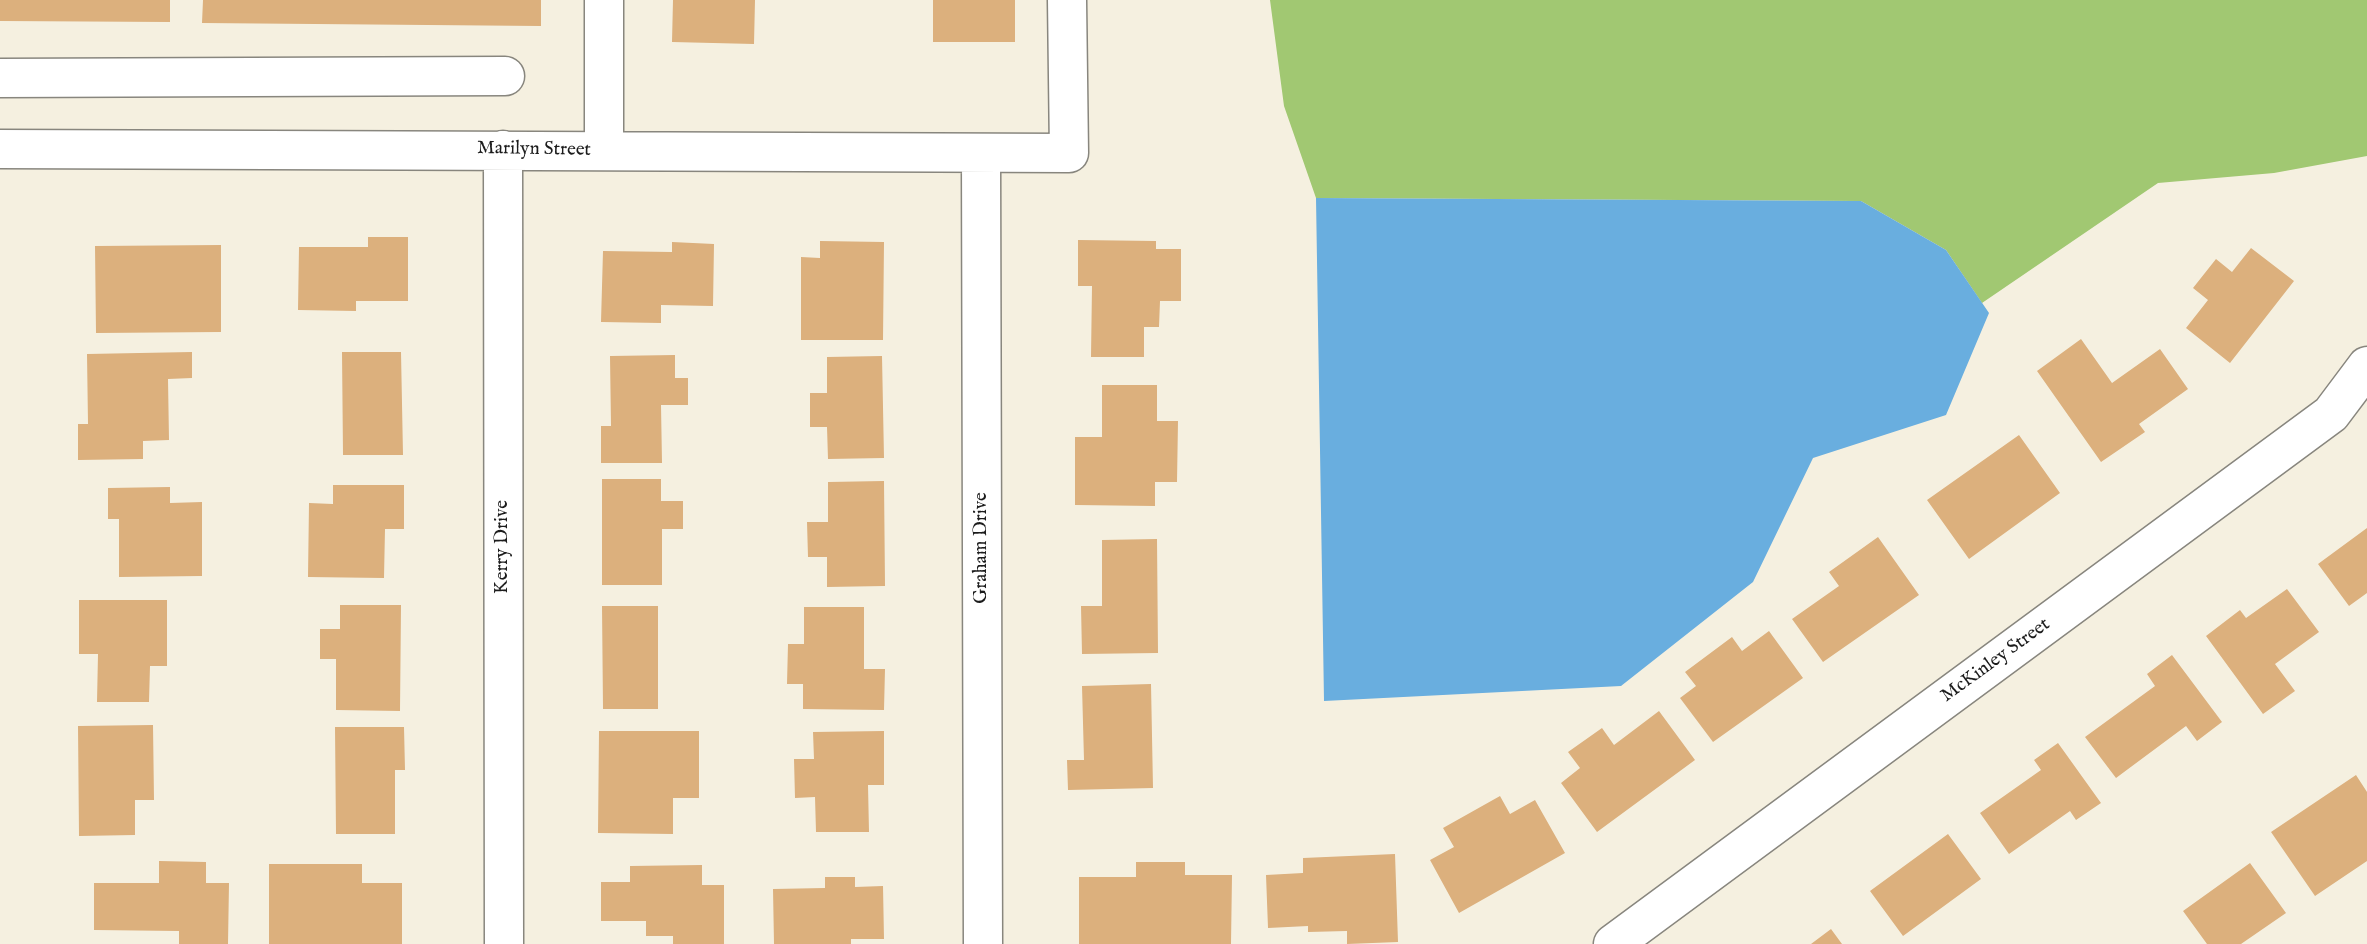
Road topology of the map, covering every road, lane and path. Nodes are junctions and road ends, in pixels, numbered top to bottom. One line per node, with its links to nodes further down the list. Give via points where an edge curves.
1 (604, 0): 7 (street)
2 (1067, 0): 8 (street, Marilyn Street, via 1069,153)
3 (505, 76): 4 (street)
4 (0, 78)
5 (0, 149): 6 (street, Marilyn Street)
6 (503, 150): 7 (street, Marilyn Street); 10 (street, Kerry Drive)
7 (604, 151): 8 (street, Marilyn Street)
8 (981, 153): 11 (street, Graham Drive)
9 (2367, 366): 12 (street, McKinley Street, via 2331,414)
10 (504, 944)
11 (983, 944)
12 (1613, 944)

